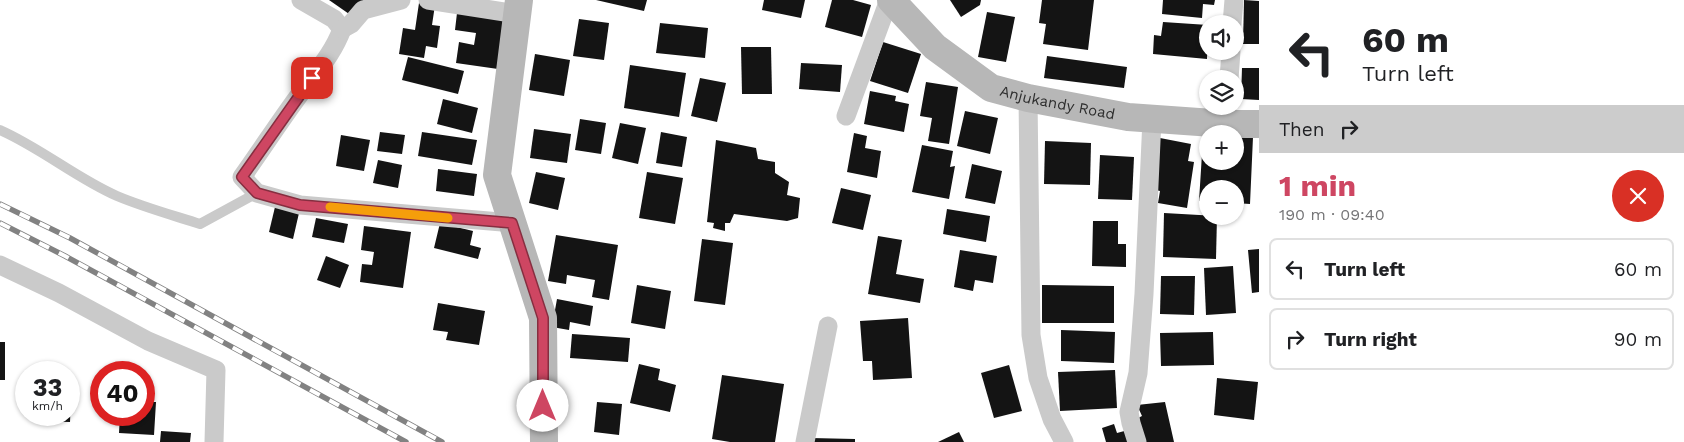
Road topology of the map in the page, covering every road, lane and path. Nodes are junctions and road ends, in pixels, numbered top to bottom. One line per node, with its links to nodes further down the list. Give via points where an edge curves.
1 (301, 0): 8 (street, via 334,19)
2 (401, 0): 8 (street, via 363,10)
3 (428, 0): 6 (street)
4 (890, 0): 9 (street, Anjukandy Road, via 935,47 991,88); 11 (street)
5 (1234, 0): 7 (street)
6 (518, 7): 16 (street, via 496,174)
7 (1233, 15)
8 (342, 29): 15 (street, via 324,64 242,177)
9 (1028, 98): 12 (street, Anjukandy Road); 22 (street, via 1031,335 1038,378)
10 (1227, 115): 12 (street, Anjukandy Road); 13 (street, Anjukandy Road)
11 (846, 116)
12 (1152, 119): 23 (street, via 1138,373 1129,412)
13 (1259, 124)
14 (0, 130): 15 (lane, via 116,196 200,224)
15 (257, 193): 16 (street, via 300,205)
16 (512, 223): 20 (street, via 543,318)
17 (0, 265): 19 (street, via 148,341 216,370)
18 (828, 326): 21 (street)
19 (214, 442)
20 (544, 442)
21 (805, 442)
22 (1064, 442)
23 (1137, 442)

